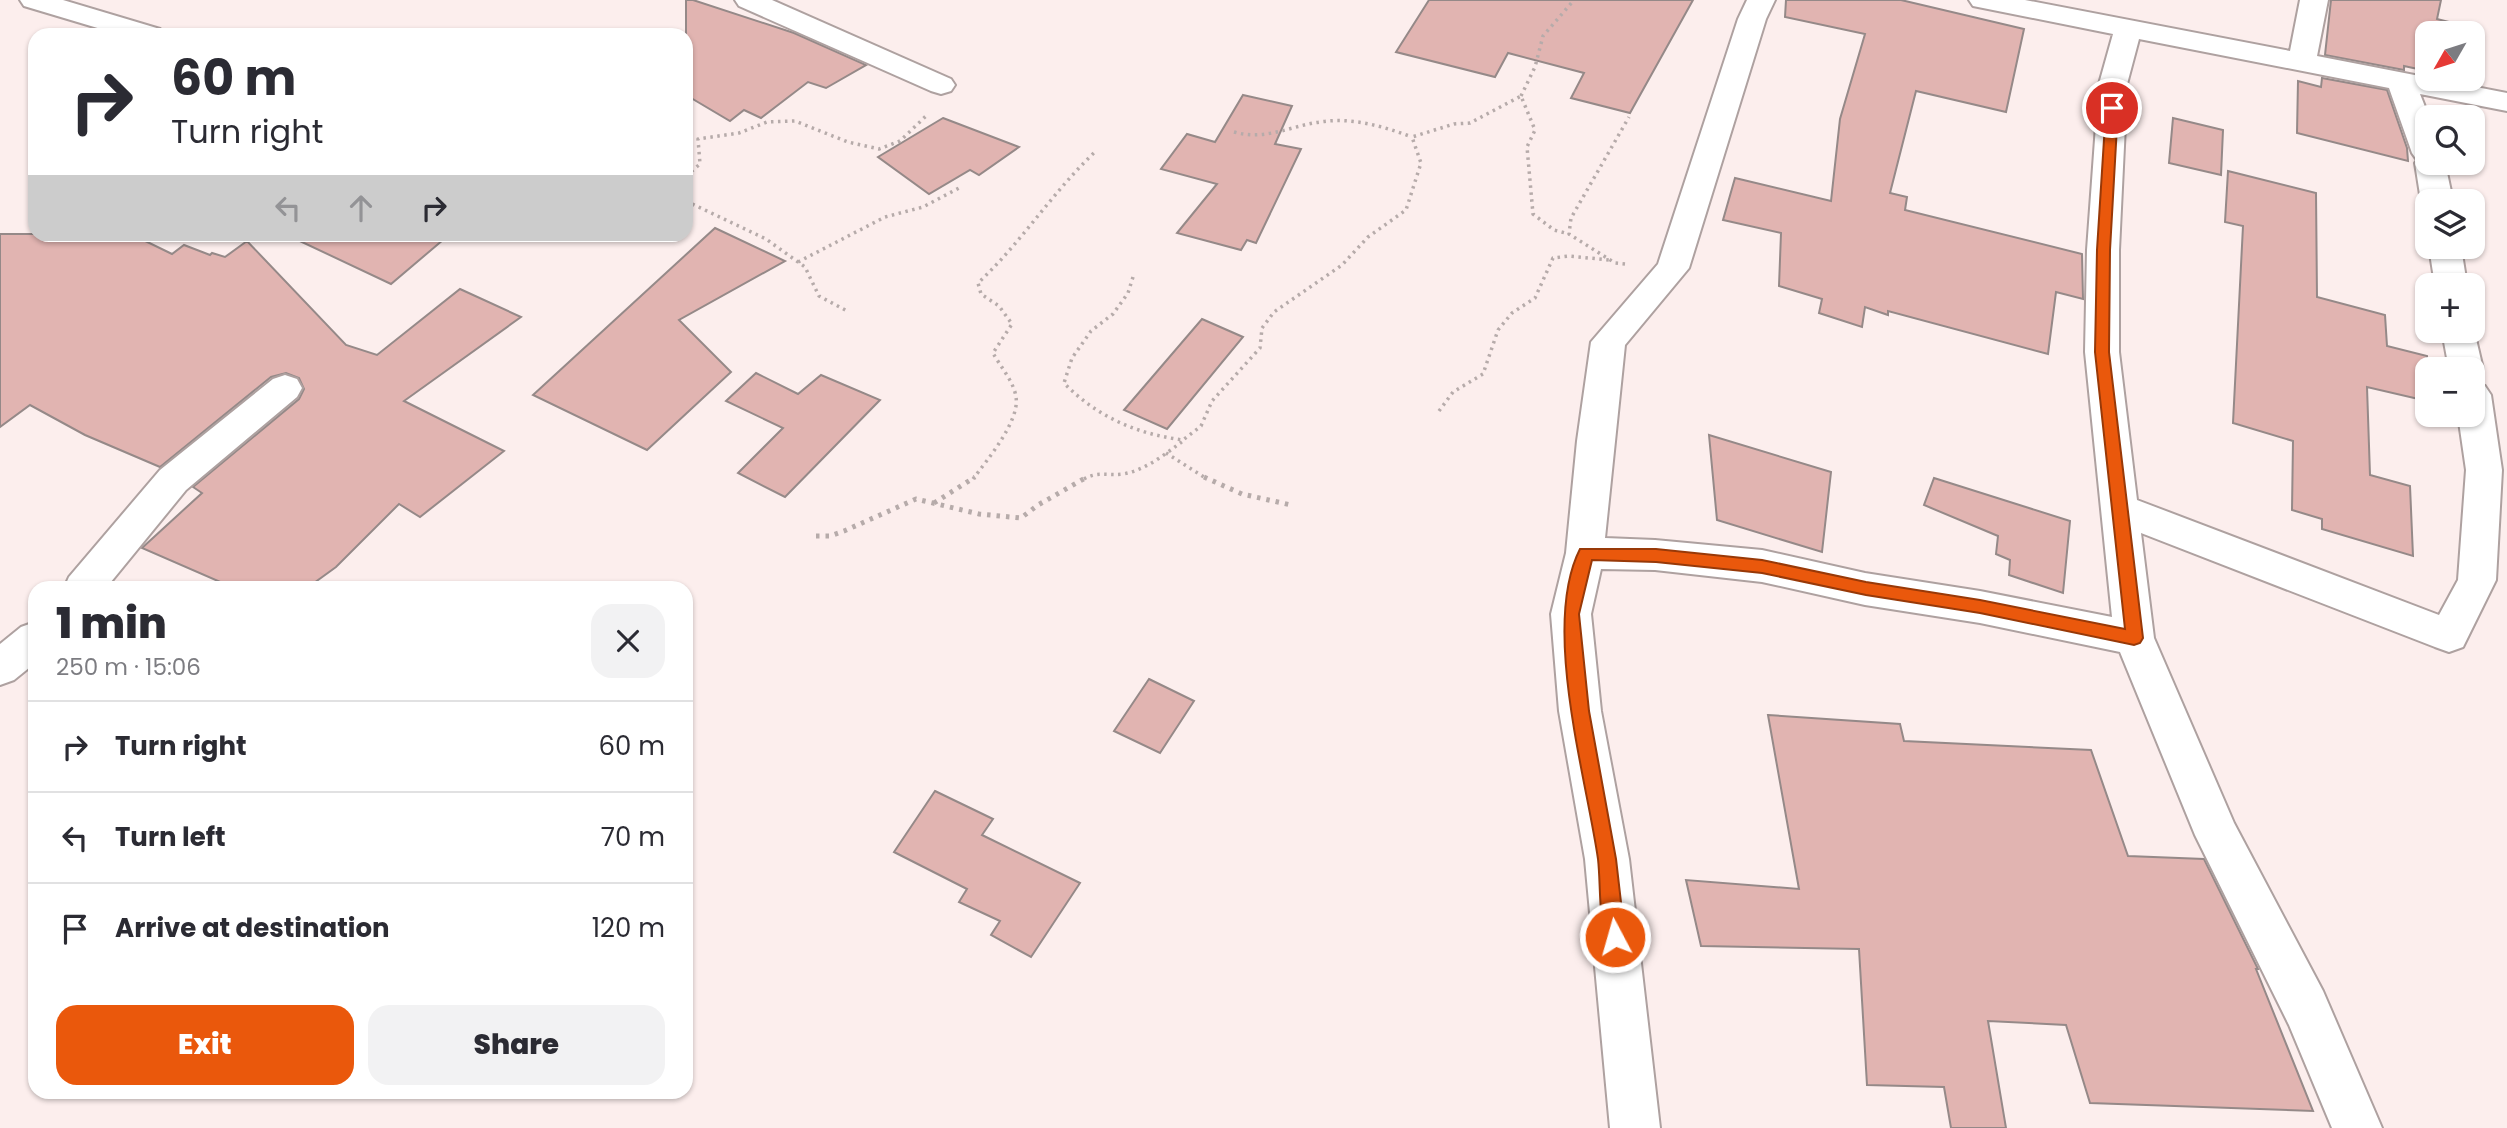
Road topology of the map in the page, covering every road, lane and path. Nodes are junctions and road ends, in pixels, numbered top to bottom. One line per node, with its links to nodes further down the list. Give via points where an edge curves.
1 (34, 0): 8 (street)
2 (749, 0): 11 (street)
3 (1574, 0): 12 (path, via 1543,36)
4 (1760, 0): 23 (street)
5 (1983, 0): 7 (street)
6 (2314, 0): 9 (street)
7 (2107, 17): 9 (street); 35 (street, via 2113,84 2102,352)
8 (127, 28)
9 (2302, 60): 10 (street)
10 (2402, 83): 13 (street); 15 (street)
11 (941, 85): 19 (path, via 930,112 900,141 880,149 794,121 767,122 739,133 698,139 700,164)
12 (1521, 96): 17 (path, via 1470,123); 22 (path, via 1535,130 1527,147 1533,214 1554,230)
13 (2507, 102)
14 (1629, 117): 22 (path, via 1570,218)
15 (2415, 119)
16 (1234, 132): 17 (path, via 1266,136 1318,121 1348,121 1374,122)
17 (1412, 137): 31 (path, via 1422,163 1406,210 1368,237 1342,265 1274,312 1262,328 1260,348 1212,401 1201,426)
18 (1097, 150): 33 (path, via 1069,176 1008,255 978,284 981,294 999,306 1012,324 993,353 1016,394 1017,407 1002,439 972,481)
19 (693, 170)
20 (959, 188): 25 (path, via 923,207 886,217)
21 (693, 204): 25 (path, via 766,239)
22 (1569, 234): 24 (path)
23 (1676, 257): 24 (path, via 1648,267); 37 (street, via 1673,268 1608,342)
24 (1609, 260): 29 (path, via 1553,258 1535,298 1512,313 1498,330 1483,374 1453,393)
25 (798, 262): 27 (path, via 806,267 819,296)
26 (1133, 277): 31 (path, via 1113,314 1091,331 1072,358 1064,383 1121,424 1155,437)
27 (849, 312)
28 (285, 388): 38 (street, via 173,480)
29 (1439, 411)
30 (2478, 427): 35 (street, via 2484,470 2477,580 2449,635)
31 (1184, 440): 32 (path)
32 (1166, 453): 33 (path, via 1123,474 1095,473 1021,518); 34 (path, via 1242,494)
33 (934, 503): 36 (path, via 916,499 845,531)
34 (1291, 505)
35 (2122, 509): 39 (street)
36 (816, 536)
37 (1585, 553): 39 (street, via 1762,566); 42 (street, via 1571,614 1580,711 1607,859)
38 (89, 581)
39 (2134, 638): 43 (street, via 2217,835 2306,1008)
40 (28, 645): 41 (street)
41 (0, 668)
42 (1635, 1128)
43 (2357, 1128)

